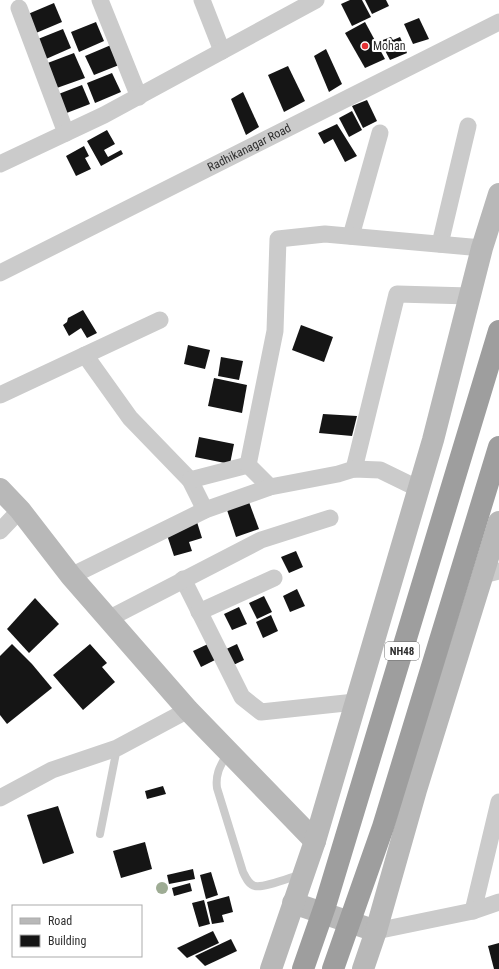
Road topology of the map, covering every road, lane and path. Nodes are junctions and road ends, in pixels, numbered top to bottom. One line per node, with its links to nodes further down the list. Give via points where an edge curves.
1 (100, 0): 8 (street)
2 (202, 0): 7 (street)
3 (316, 0): 4 (street)
4 (299, 4): 7 (street)
5 (18, 8): 10 (street)
6 (499, 22): 17 (street, Radhikanagar Road)
7 (222, 51): 8 (street)
8 (139, 97): 10 (street)
9 (468, 126): 15 (street)
10 (66, 133): 12 (street)
11 (380, 133): 14 (street)
12 (0, 164)
13 (499, 194): 16 (main road)
14 (351, 236): 15 (street); 24 (street, via 325,234 278,239 275,331)
15 (440, 244): 16 (street)
16 (482, 248): 18 (main road)
17 (0, 273)
18 (470, 296): 25 (street, via 397,294); 29 (main road)
19 (160, 320): 21 (street)
20 (499, 332): 55 (highway, NH48, via 325,906)
21 (85, 355): 22 (street); 26 (street, via 130,418)
22 (0, 395)
23 (499, 447): 56 (highway, NH48, via 383,827)
24 (248, 465): 26 (street); 27 (street)
25 (354, 469): 27 (street); 29 (street, via 380,470)
26 (190, 480): 31 (street)
27 (270, 487): 31 (street)
28 (0, 489): 30 (main road)
29 (419, 489): 41 (main road)
30 (20, 510): 34 (street); 36 (main road)
31 (205, 510): 36 (street)
32 (330, 518): 38 (street, via 261,540)
33 (499, 522): 35 (main road)
34 (0, 531)
35 (491, 573): 53 (main road, via 416,790)
36 (71, 576): 40 (main road)
37 (274, 578): 39 (street)
38 (183, 579): 39 (street); 40 (street)
39 (199, 612): 41 (street, via 242,697 261,712)
40 (108, 619): 42 (main road)
41 (355, 702): 48 (main road)
42 (188, 710): 43 (street); 44 (main road)
43 (118, 748): 45 (street, via 52,770); 47 (lane)
44 (228, 751): 48 (main road); 49 (lane, via 217,772 217,788 248,882 254,886 265,885)
45 (0, 798)
46 (499, 802): 52 (street)
47 (100, 834)
48 (315, 841): 49 (main road)
49 (304, 873): 51 (main road)
50 (499, 902): 52 (street)
51 (293, 903): 53 (main road); 54 (main road)
52 (473, 911): 53 (street)
53 (376, 931): 57 (main road)
54 (270, 969)
55 (303, 969)
56 (333, 969)
57 (363, 969)

